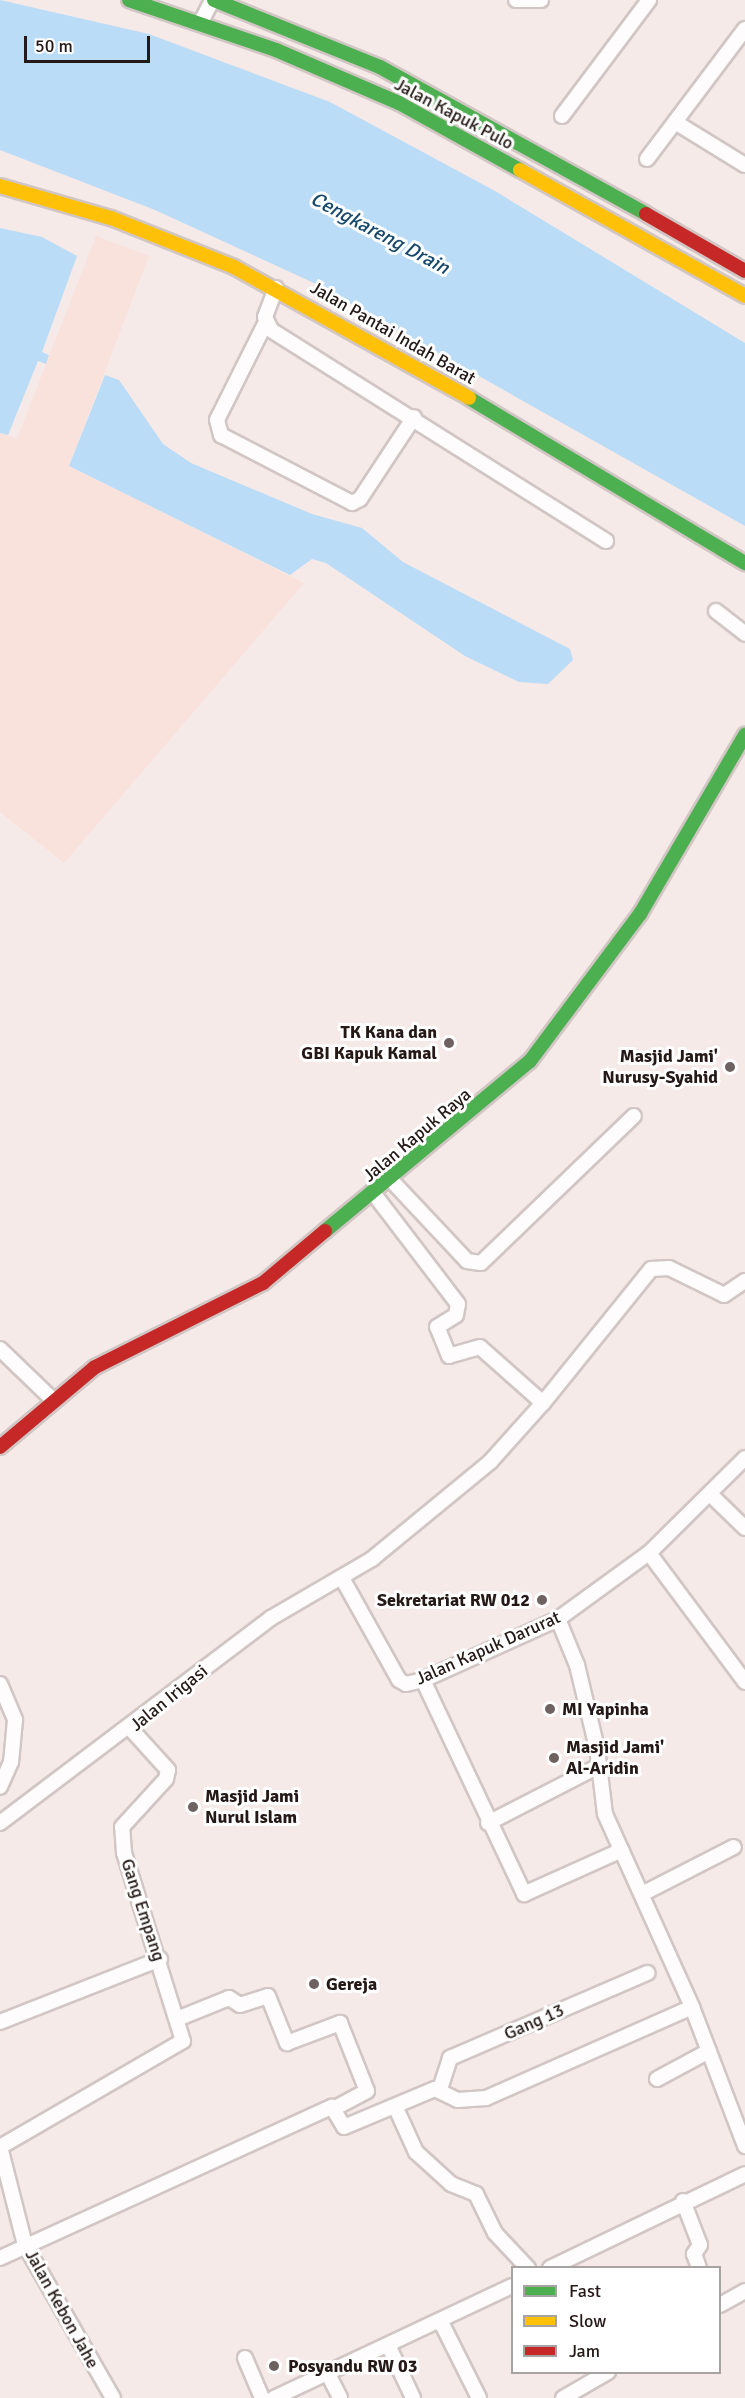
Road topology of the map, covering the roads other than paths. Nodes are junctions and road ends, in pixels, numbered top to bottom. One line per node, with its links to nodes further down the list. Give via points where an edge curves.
1 (129, 0): 6 (main road, Jalan Kapuk Pulo)
2 (213, 0): 6 (street); 13 (main road, Jalan Kapuk Pulo, via 380,67 468,111)
3 (516, 0): 4 (street)
4 (541, 0)
5 (649, 0): 8 (street)
6 (201, 22): 15 (main road, Jalan Kapuk Pulo, via 399,103)
7 (745, 29): 9 (street)
8 (562, 116)
9 (675, 122): 10 (street); 11 (street)
10 (647, 159)
11 (745, 165)
12 (0, 186): 14 (main road, Jalan Pantai Indah Barat, via 132,226)
13 (745, 271)
14 (276, 288): 16 (street); 19 (main road, Jalan Pantai Indah Barat)
15 (745, 296)
16 (265, 324): 17 (street); 17 (street, via 217,420 221,435 352,503 360,499)
17 (414, 417): 18 (street)
18 (606, 542)
19 (745, 563)
20 (716, 611): 21 (street)
21 (745, 634)
22 (745, 735): 24 (main road, Jalan Kapuk Raya, via 640,914 530,1061)
23 (634, 1116): 24 (street, via 481,1263 467,1262)
24 (391, 1180): 25 (main road, Jalan Kapuk Raya)
25 (374, 1194): 28 (main road, Jalan Kapuk Raya, via 263,1283 95,1367); 29 (street, via 458,1304 456,1315 437,1327 449,1356 480,1347)
26 (745, 1281): 29 (street, Jalan Irigasi, via 722,1294 669,1268 651,1269)
27 (0, 1349): 28 (street)
28 (53, 1400): 30 (main road, Jalan Kapuk Raya)
29 (543, 1403): 35 (street, Jalan Irigasi, via 490,1462)
30 (0, 1447)
31 (745, 1458): 32 (street, Jalan Kapuk Darurat)
32 (712, 1496): 33 (street); 34 (street, Jalan Kapuk Darurat)
33 (745, 1528)
34 (649, 1553): 36 (street, Jalan Kapuk Darurat); 38 (street)
35 (342, 1578): 37 (street, Jalan Kapuk Darurat, via 399,1680); 40 (street, Jalan Irigasi, via 271,1617)
36 (558, 1619): 37 (street, Jalan Kapuk Darurat); 41 (street, via 577,1665)
37 (423, 1680): 44 (street)
38 (745, 1682)
39 (0, 1684): 42 (street, via 15,1720 11,1762)
40 (131, 1729): 43 (street, Jalan Irigasi); 48 (street, Gang Empang, via 168,1770 166,1779 122,1827 124,1853)
41 (598, 1766): 44 (street); 46 (street, via 605,1814)
42 (0, 1787)
43 (0, 1823)
44 (488, 1823): 46 (street, via 525,1895)
45 (734, 1846): 47 (street)
46 (622, 1850): 47 (street)
47 (642, 1894): 50 (street)
48 (160, 1959): 51 (street, Gang Empang); 52 (street)
49 (647, 1973): 55 (street, Gang 13, via 450,2058)
50 (692, 2007): 53 (street); 55 (street, via 486,2098 458,2100)
51 (177, 2019): 57 (street, via 229,1998 240,2005 268,1996 287,2043 339,2023 367,2091); 59 (street, Gang Empang, via 183,2041 178,2046)
52 (0, 2022)
53 (709, 2051): 54 (street); 58 (street)
54 (657, 2079)
55 (440, 2089): 56 (street)
56 (395, 2106): 57 (street, via 344,2127); 64 (street, via 416,2152 451,2184 476,2194 495,2233)
57 (335, 2108): 62 (street)
58 (745, 2146)
59 (0, 2147): 62 (street, Jalan Kebon Jahe)
60 (745, 2174): 61 (street)
61 (683, 2201): 65 (street); 66 (street, via 700,2245 694,2254)
62 (25, 2245): 63 (street); 75 (street, Jalan Kebon Jahe)
63 (0, 2258)
64 (526, 2266)
65 (554, 2266)
66 (698, 2266)
67 (511, 2287): 70 (street)
68 (745, 2290): 69 (street)
69 (721, 2304)
70 (441, 2322): 71 (street); 80 (street)
71 (388, 2345): 73 (street); 79 (street)
72 (245, 2358): 76 (street)
73 (327, 2372): 77 (street); 78 (street)
74 (606, 2374): 81 (street)
75 (113, 2398)
76 (262, 2398)
77 (274, 2398)
78 (340, 2398)
79 (413, 2398)
80 (479, 2398)
81 (563, 2398)

